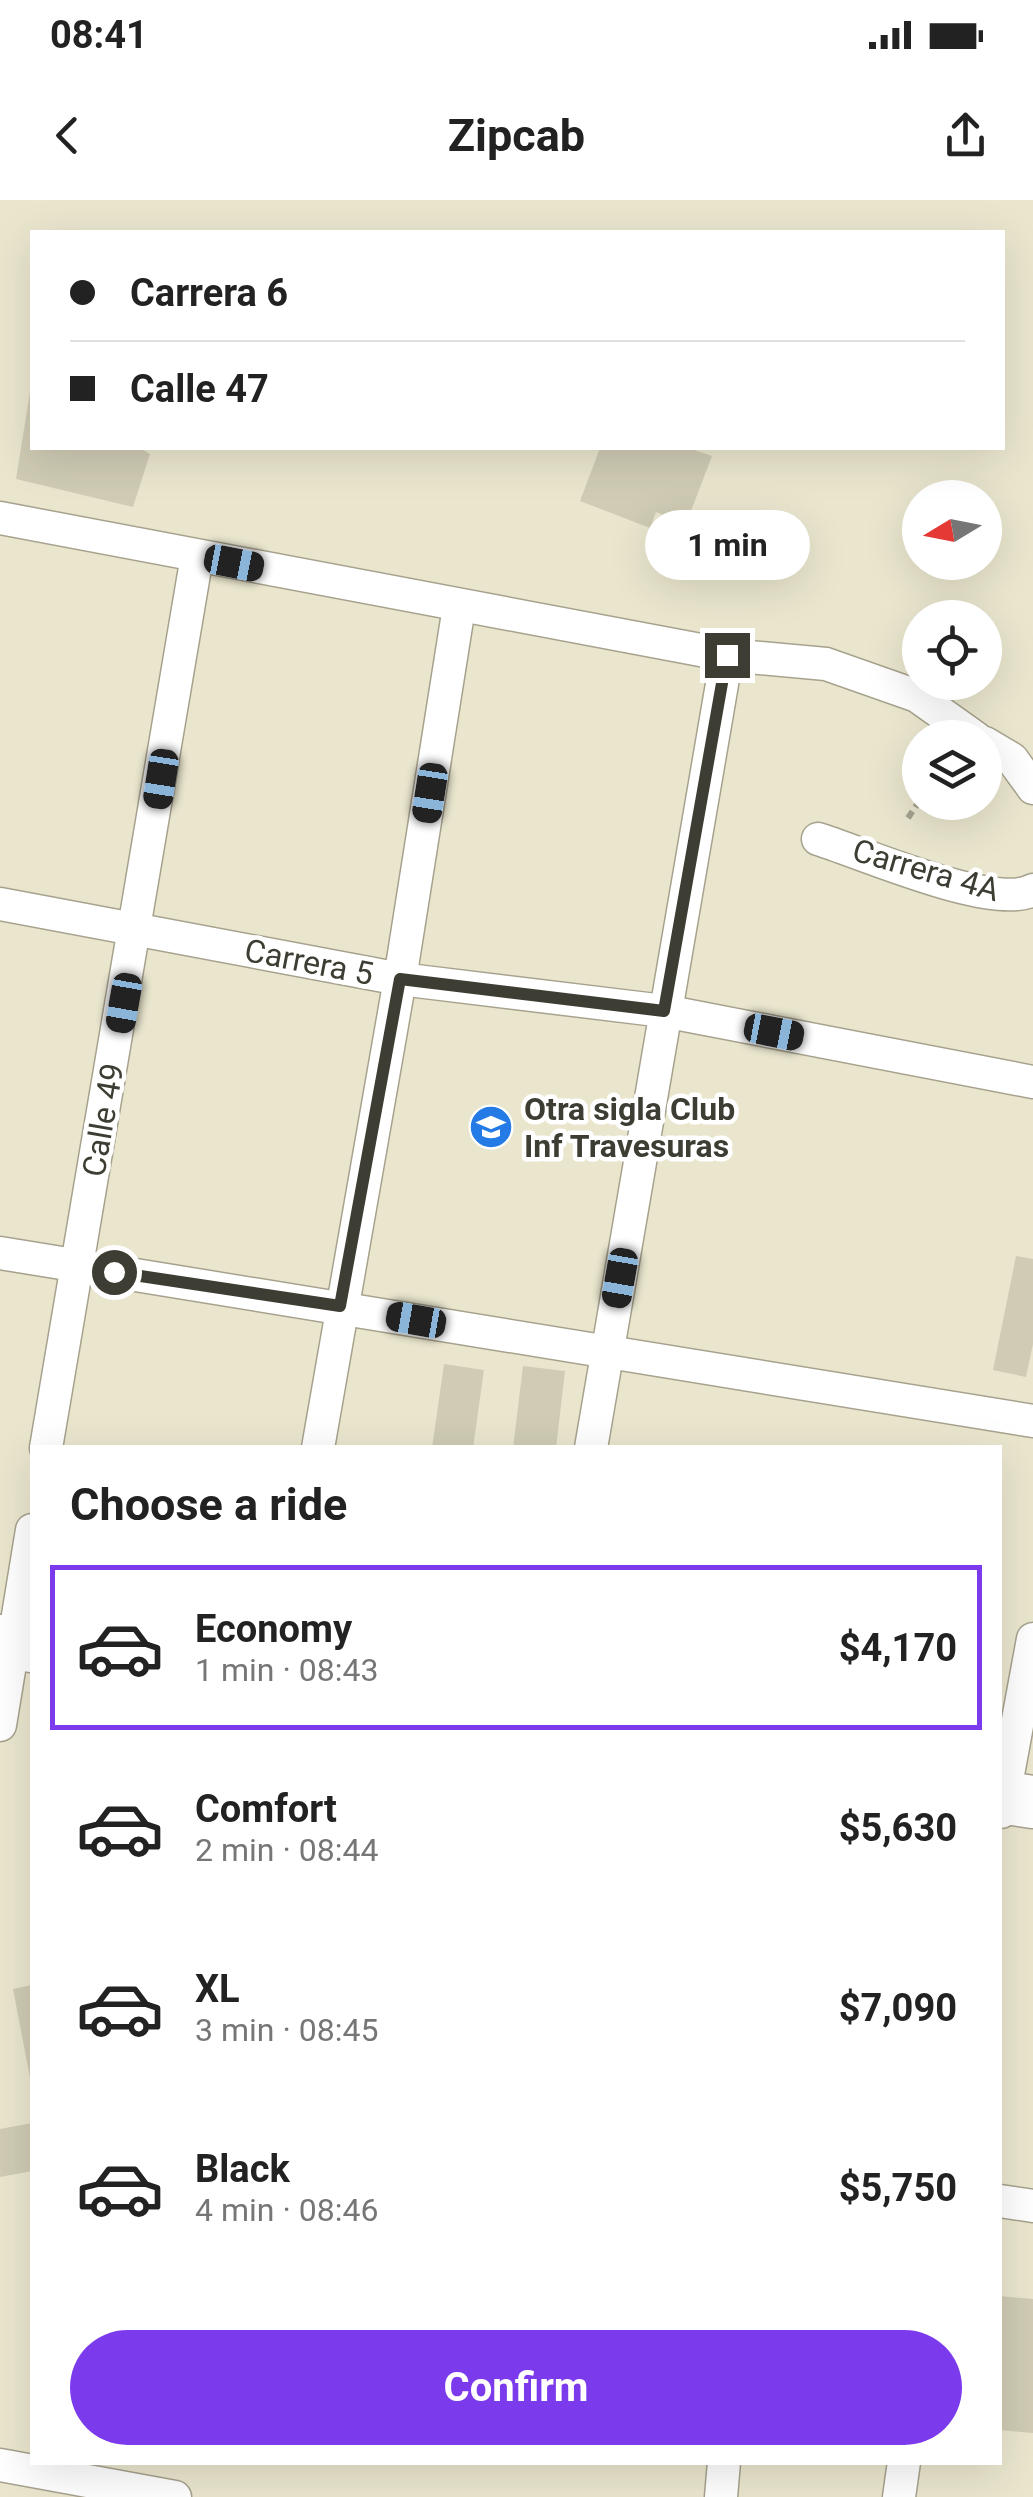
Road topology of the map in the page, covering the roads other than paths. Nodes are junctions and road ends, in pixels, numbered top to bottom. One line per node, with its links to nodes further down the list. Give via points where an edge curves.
1 (0, 518): 2 (street)
2 (197, 556): 3 (street); 11 (street, Calle 49)
3 (459, 607): 4 (street); 12 (street)
4 (727, 655): 5 (street, via 826,664 916,696); 13 (street)
5 (950, 720)
6 (1002, 754): 7 (street)
7 (1033, 788)
8 (818, 839): 9 (street, Carrera 4A, via 980,892)
9 (1033, 890)
10 (0, 904): 11 (street, Carrera 5)
11 (137, 928): 12 (street, Carrera 5); 16 (street, Calle 49)
12 (400, 979): 13 (street, Carrera 5); 17 (street)
13 (664, 1011): 14 (street, Carrera 5); 18 (street)
14 (1033, 1082)
15 (0, 1253): 16 (street)
16 (77, 1266): 17 (street); 20 (street, Calle 49)
17 (340, 1306): 18 (street); 21 (street)
18 (607, 1354): 19 (street); 22 (street)
19 (1033, 1421)
20 (47, 1445)
21 (318, 1445)
22 (592, 1445)
23 (30, 1543): 25 (street)
24 (1033, 1639): 27 (street)
25 (15, 1644): 26 (street)
26 (0, 1725)
27 (1009, 1803)
28 (1002, 2201): 29 (street)
29 (1033, 2206)
30 (0, 2465): 33 (street)
31 (724, 2465): 34 (street)
32 (904, 2465): 35 (street)
33 (175, 2497)
34 (721, 2497)
35 (899, 2497)

